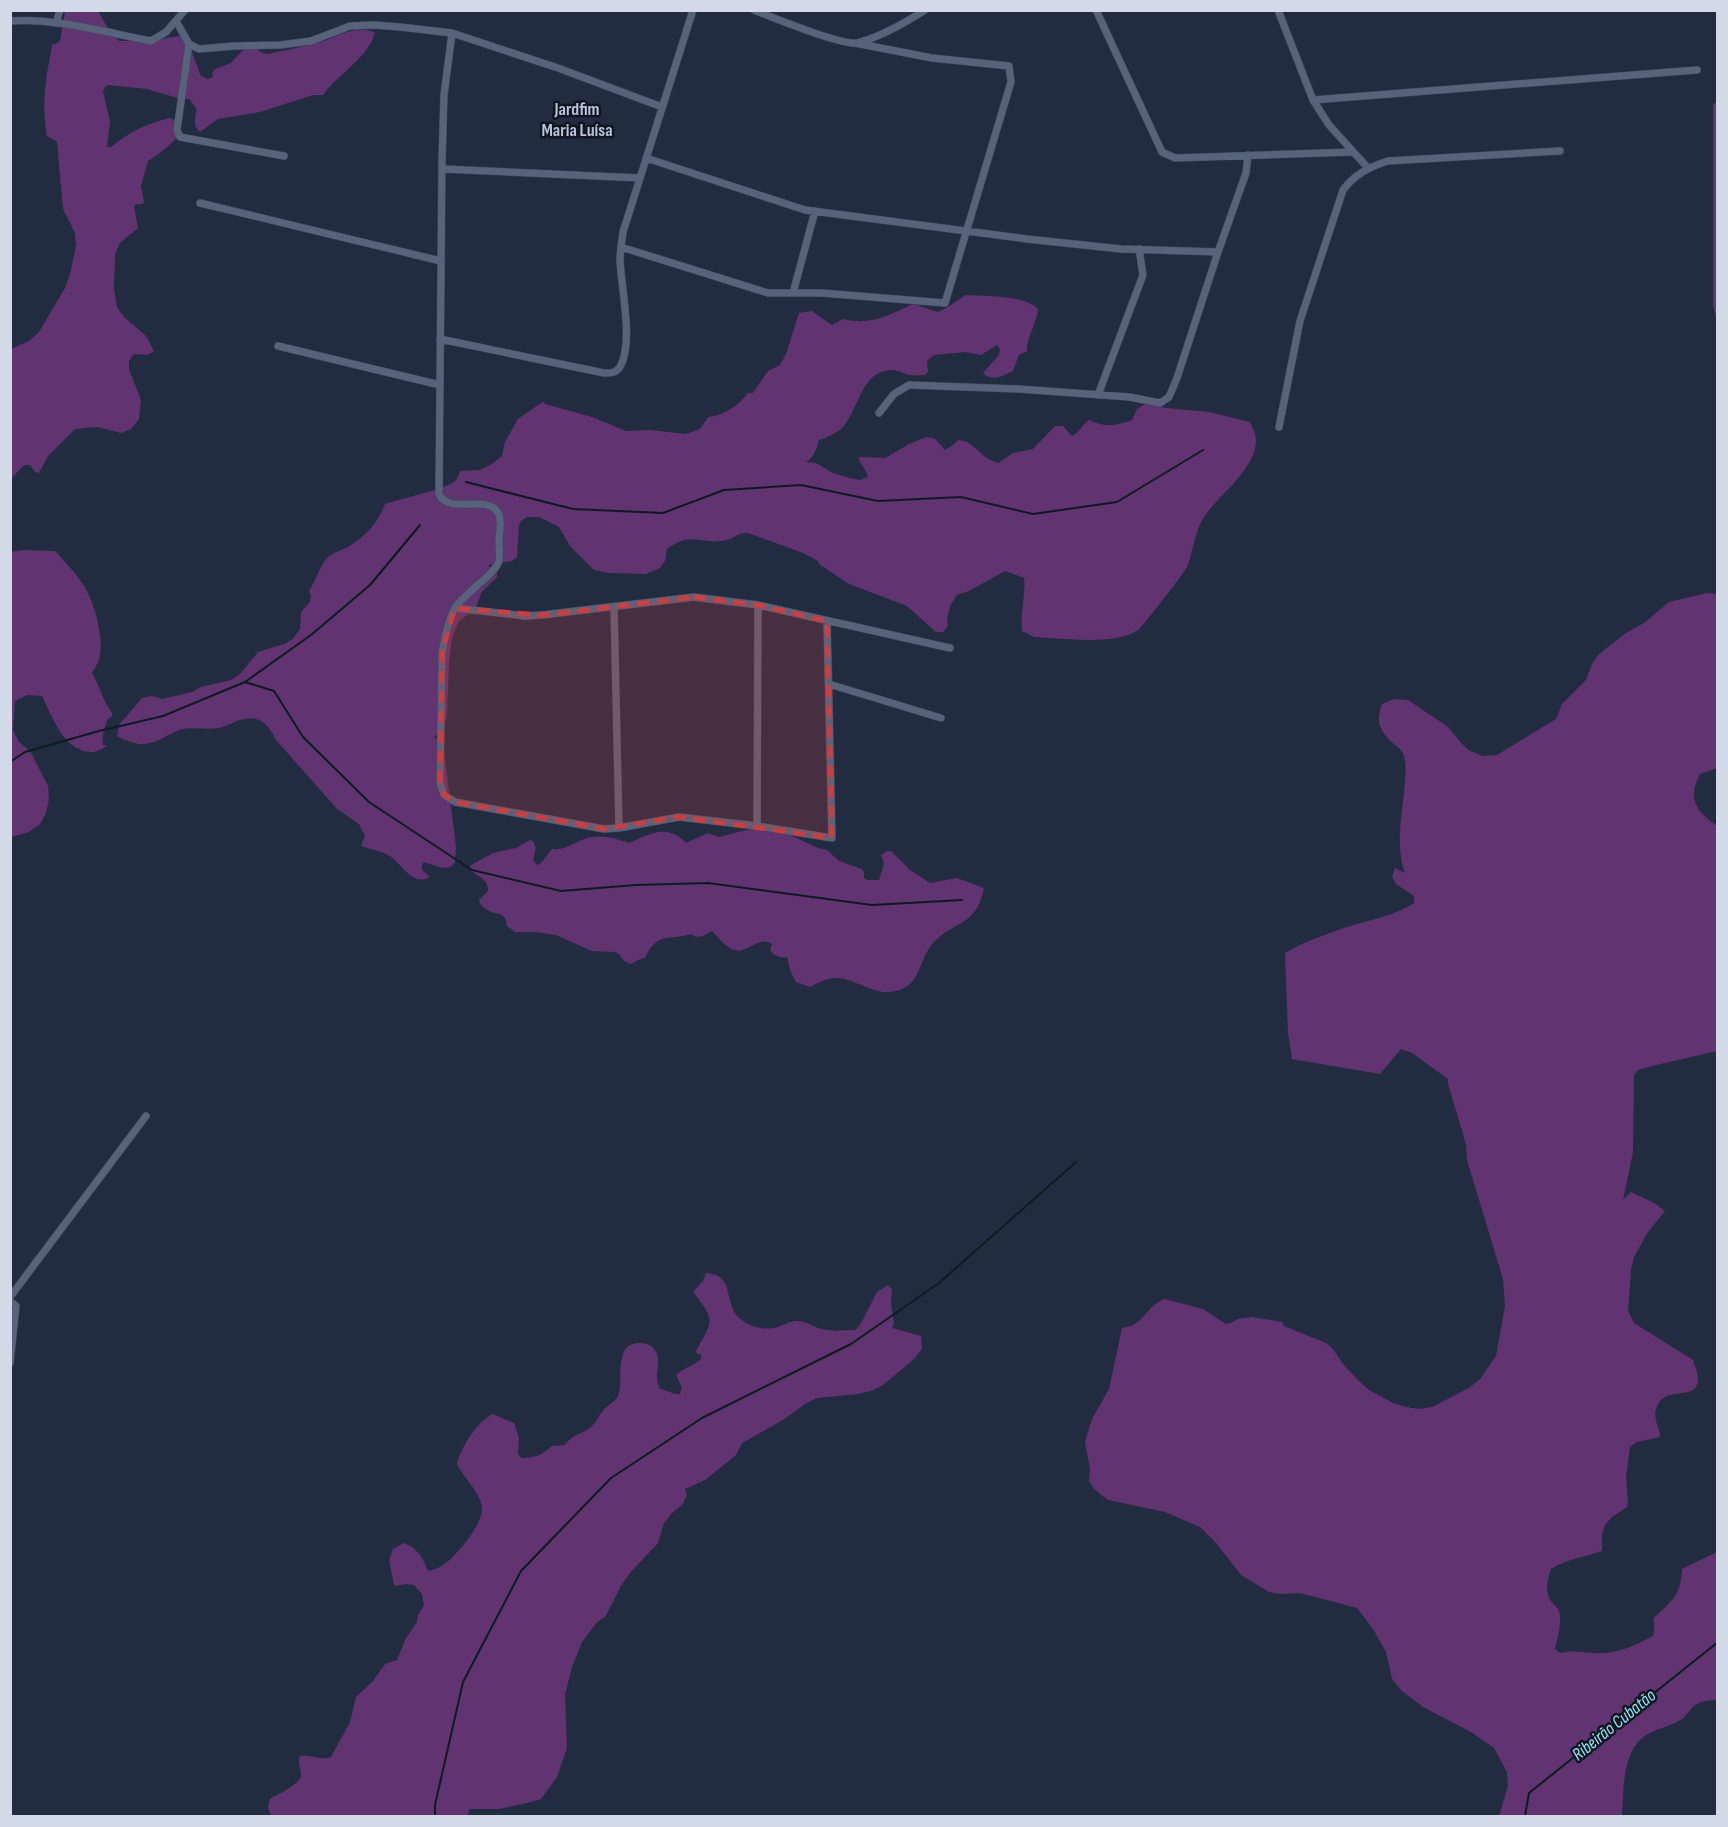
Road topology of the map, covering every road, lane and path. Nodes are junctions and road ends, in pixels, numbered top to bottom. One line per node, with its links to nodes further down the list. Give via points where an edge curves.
1 (60, 10): 10 (street)
2 (185, 10): 9 (street)
3 (693, 10): 16 (street)
4 (754, 10): 13 (street)
5 (925, 10): 13 (street, via 898,27)
6 (1096, 10): 19 (street, via 1162,152 1175,158)
7 (1278, 10): 15 (street)
8 (10, 21): 10 (street)
9 (176, 21): 10 (street, via 151,41); 12 (street)
10 (56, 23)
11 (452, 33): 12 (street, via 350,26 311,40 280,45 199,49); 16 (street); 23 (street, via 444,95)
12 (189, 44): 20 (street, via 177,130 180,137)
13 (855, 44): 27 (street, via 1009,66 1011,82)
14 (1697, 70): 15 (street)
15 (1313, 100): 18 (street)
16 (662, 107): 21 (street)
17 (1560, 151): 22 (street, via 1388,162)
18 (1353, 152): 19 (street); 22 (street)
19 (1248, 155): 30 (street, via 1246,173)
20 (284, 156)
21 (646, 158): 24 (street); 26 (street)
22 (1368, 168): 38 (street, via 1343,190 1300,321)
23 (442, 169): 24 (street); 31 (street)
24 (640, 178): 28 (street)
25 (200, 203): 31 (street)
26 (815, 211): 27 (street); 32 (street)
27 (967, 231): 29 (street); 32 (street, via 945,303)
28 (621, 247): 32 (street, via 768,293); 33 (street, via 626,332 624,357 613,373)
29 (1139, 249): 30 (street); 36 (street, via 1143,275)
30 (1218, 252): 36 (street, via 1169,397 1161,403)
31 (441, 261): 33 (street)
32 (793, 293)
33 (440, 339): 35 (street)
34 (278, 346): 35 (street)
35 (440, 385): 41 (street, via 439,494 447,503 484,504 500,515 496,568)
36 (1098, 395): 37 (street, via 909,385 894,394)
37 (879, 413)
38 (1279, 427)
39 (758, 605): 40 (street, via 694,597); 42 (street); 46 (street)
40 (614, 607): 41 (street, via 525,616); 47 (street)
41 (455, 608): 47 (street, via 442,652 440,783 444,795 455,802 604,829)
42 (827, 621): 43 (street); 44 (street)
43 (950, 648)
44 (829, 684): 45 (street); 46 (street, via 832,838)
45 (941, 718)
46 (757, 826): 47 (street, via 679,817)
47 (619, 828)
48 (146, 1116): 49 (street)
49 (10, 1299): 50 (street, via 16,1310)
50 (10, 1363)

